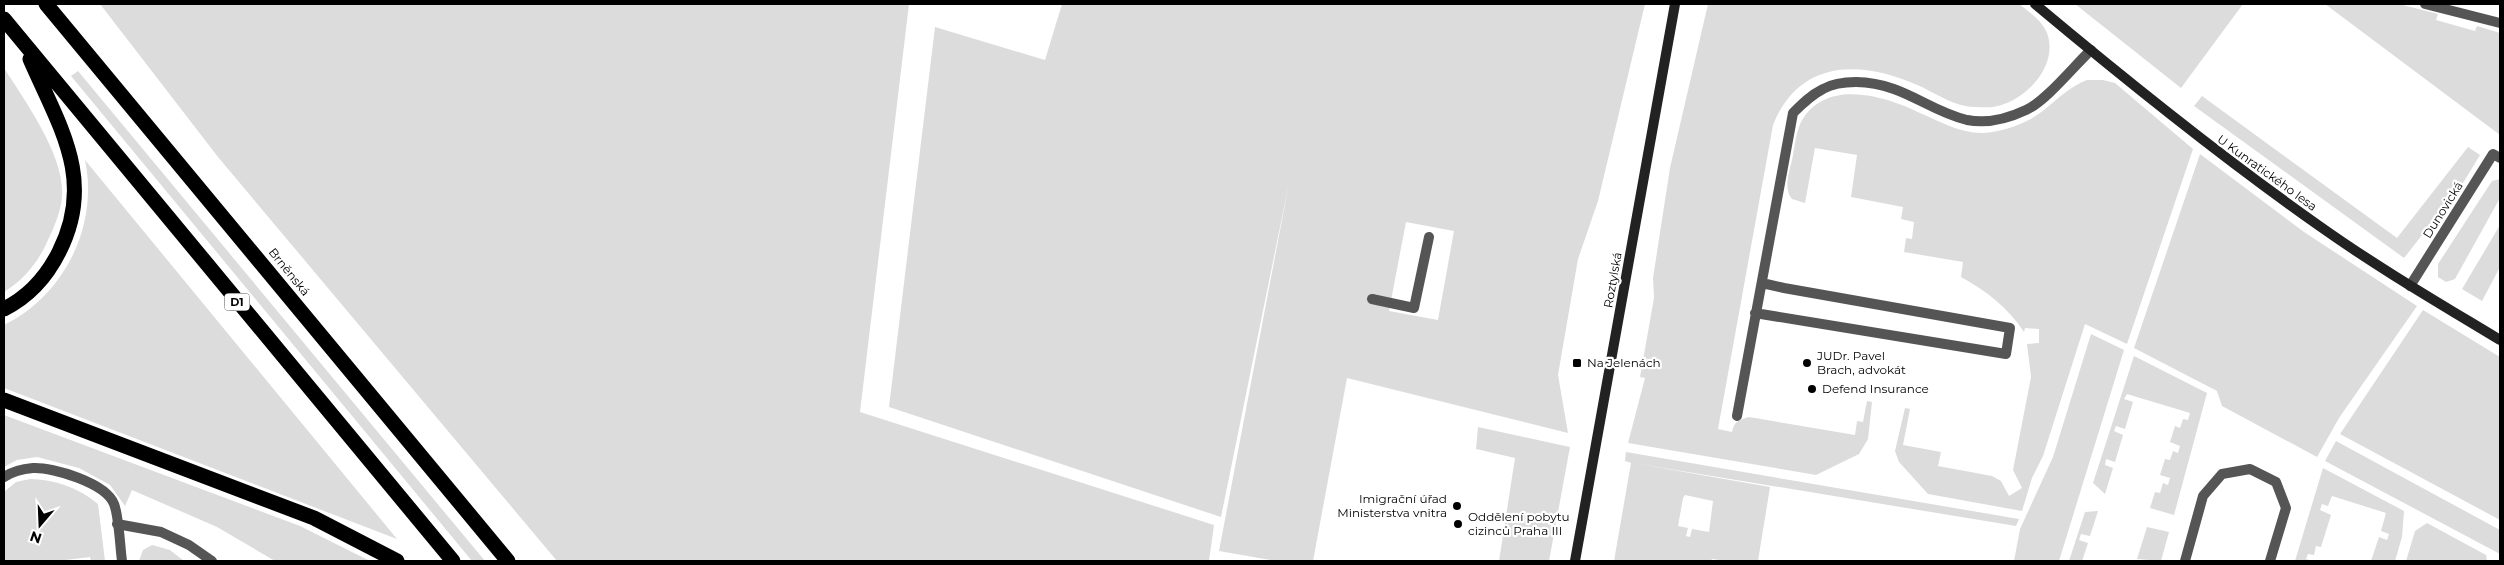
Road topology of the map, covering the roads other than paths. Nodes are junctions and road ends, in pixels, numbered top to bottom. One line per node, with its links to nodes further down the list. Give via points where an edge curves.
1 (46, 4): 25 (highway, Brněnská)
2 (1675, 4): 26 (street, Roztylská)
3 (2035, 4): 8 (street, U Kunratického lesa)
4 (2425, 4): 6 (street)
5 (4, 18): 7 (highway, D1)
6 (2500, 23)
7 (22, 41): 14 (highway, via 68,148 76,177 76,192 68,231 54,261 32,288); 24 (highway, D1)
8 (2090, 50): 11 (street, via 2028,109 1985,122 1945,113 1894,88 1846,82 1824,88 1793,113); 12 (street, U Kunratického lesa, via 2318,226)
9 (2500, 158): 12 (street, Dunovická, via 2493,154)
10 (1429, 237): 13 (street, via 1414,308)
11 (1762, 283): 15 (street); 15 (street, via 2010,328 2006,354)
12 (2410, 286): 16 (street, U Kunratického lesa)
13 (1372, 300)
14 (4, 309)
15 (1755, 313): 18 (street)
16 (2500, 340)
17 (4, 400): 23 (highway, via 306,514)
18 (1737, 416)
19 (4, 477): 20 (street, via 15,470 34,468 53,470 88,482 105,492 114,504)
20 (117, 524): 21 (street); 22 (street, via 161,532 189,545)
21 (122, 561)
22 (212, 561)
23 (397, 561)
24 (453, 561)
25 (508, 561)
26 (1575, 561)
27 (2185, 561): 28 (street, via 2203,496 2222,474 2250,469 2276,482 2286,508)
28 (2270, 561)

